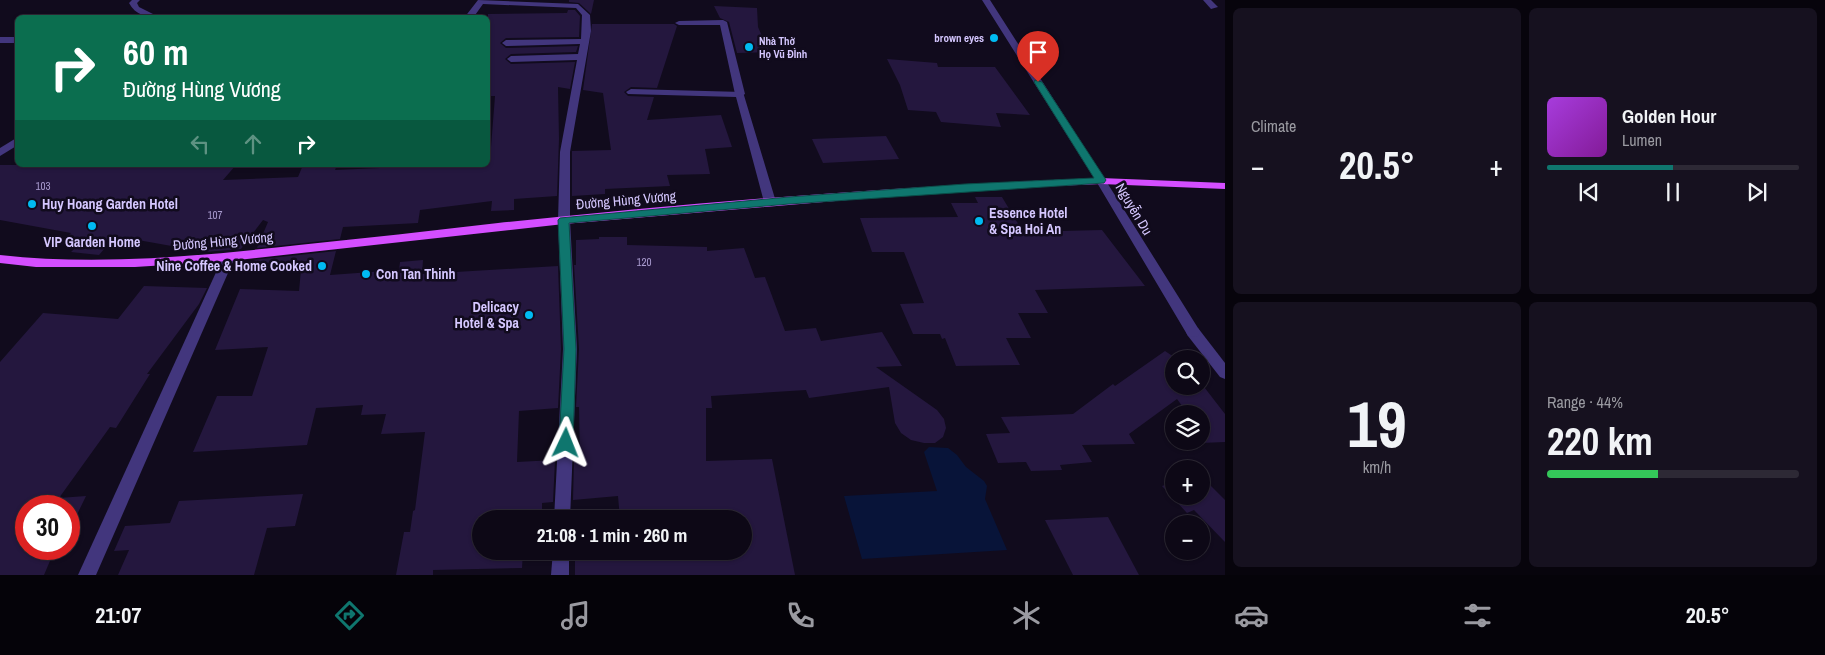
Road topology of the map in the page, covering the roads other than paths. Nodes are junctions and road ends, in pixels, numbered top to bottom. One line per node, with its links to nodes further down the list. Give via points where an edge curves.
1 (136, 0): 6 (street, via 133,3 136,9)
2 (986, 0): 19 (street, Nguyễn Du)
3 (1207, 0): 5 (street)
4 (495, 1): 7 (street, via 481,2); 11 (street, via 578,6 586,15)
5 (1214, 7)
6 (150, 15)
7 (470, 15)
8 (679, 23): 16 (street, via 723,22)
9 (0, 40): 10 (street)
10 (15, 40)
11 (585, 41): 12 (street); 13 (street)
12 (506, 43)
13 (582, 57): 14 (street); 22 (street, via 565,152)
14 (511, 59)
15 (631, 92): 16 (street)
16 (740, 94): 21 (street)
17 (15, 142): 18 (street)
18 (0, 153)
19 (1101, 180): 20 (main road, Đường Hùng Vương); 21 (main road, Đường Hùng Vương); 25 (street, Nguyễn Du, via 1193,332)
20 (1225, 186)
21 (770, 202): 22 (main road, Đường Hùng Vương)
22 (564, 220): 23 (main road, Đường Hùng Vương); 26 (street, via 570,349)
23 (229, 256): 24 (main road, Đường Hùng Vương, via 135,263 36,263); 28 (street)
24 (0, 259)
25 (1225, 373)
26 (562, 510)
27 (561, 560): 29 (street)
28 (87, 575)
29 (560, 575)

